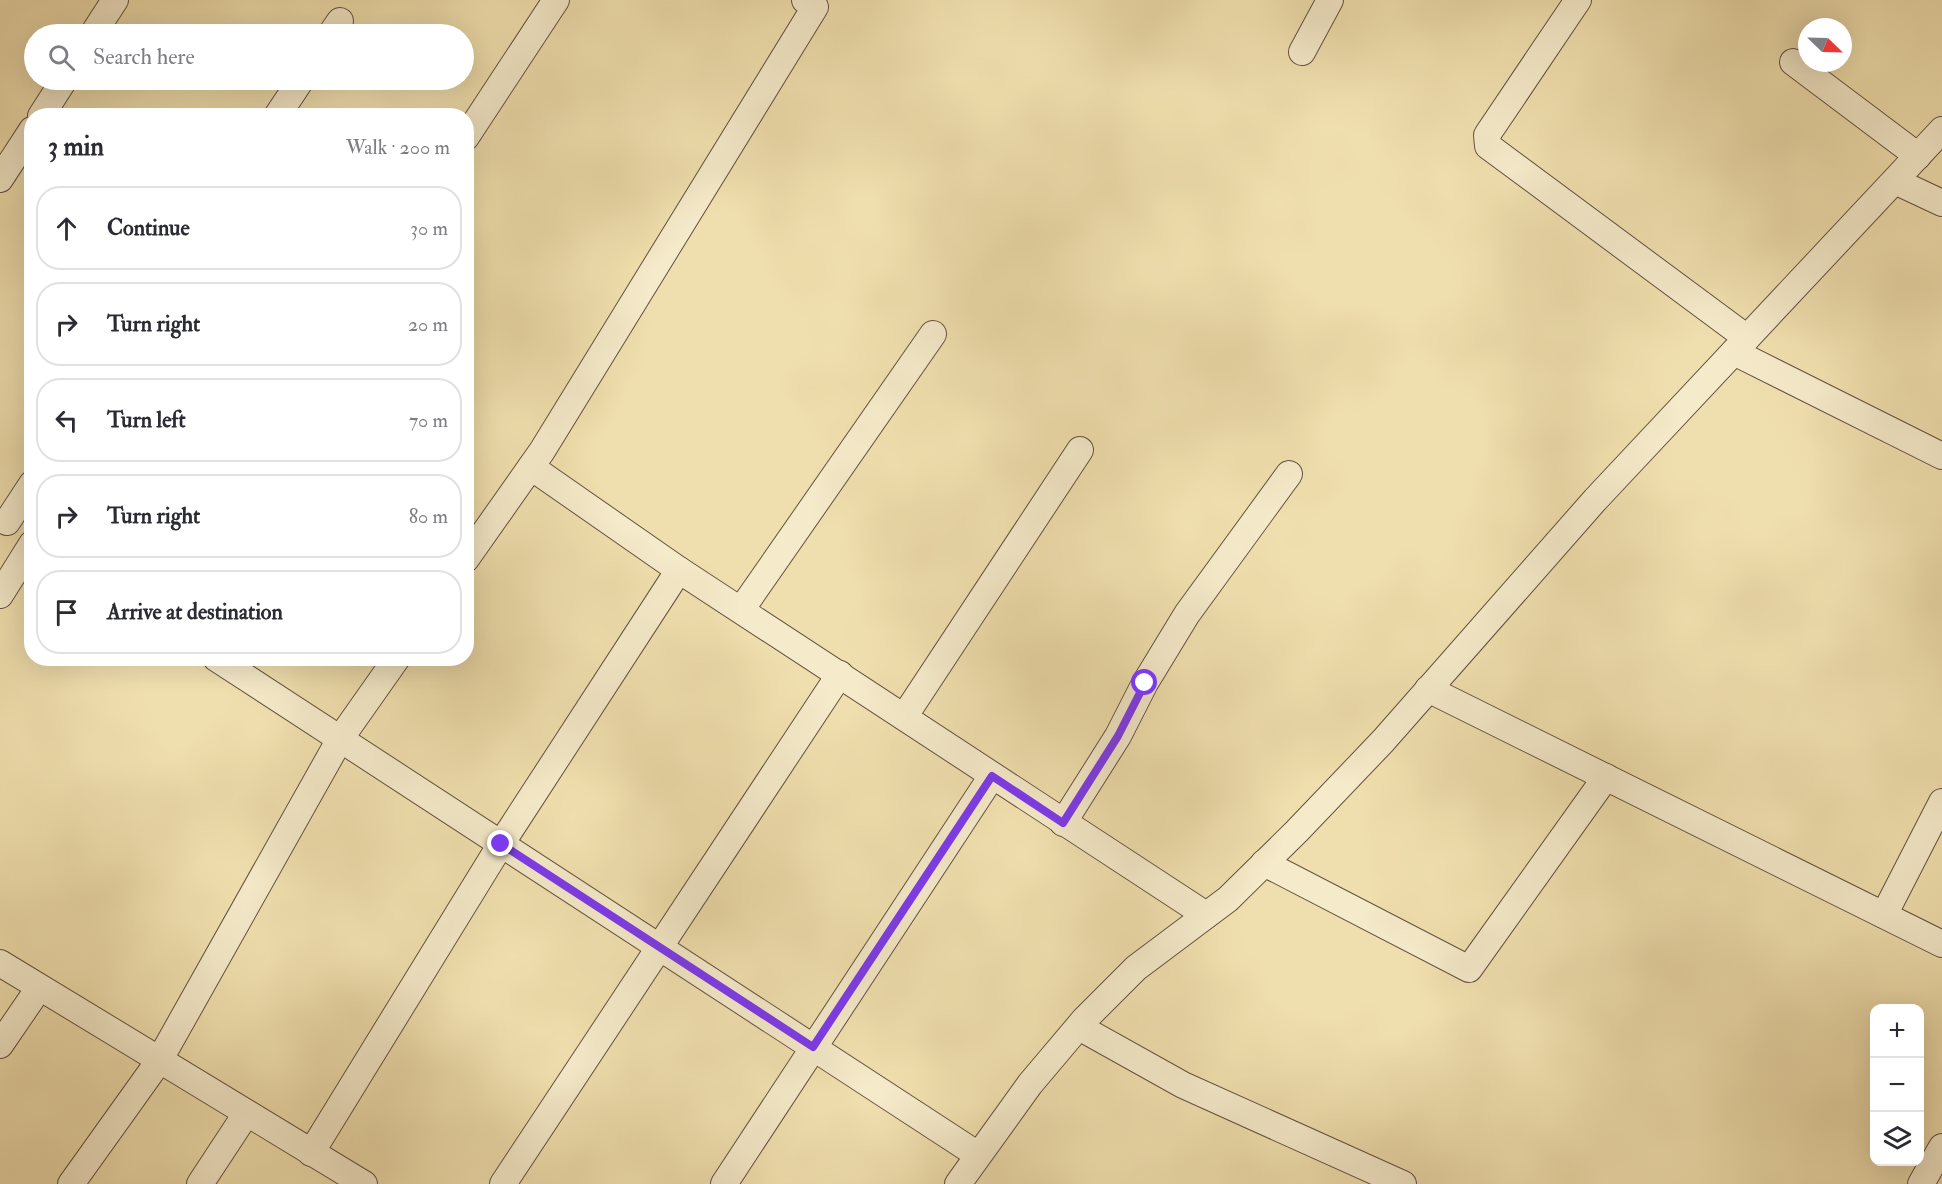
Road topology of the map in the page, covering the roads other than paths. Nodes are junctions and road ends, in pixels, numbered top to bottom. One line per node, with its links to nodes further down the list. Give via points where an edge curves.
1 (115, 0): 6 (street)
2 (556, 0): 13 (street)
3 (805, 0): 24 (street, via 815,7)
4 (1330, 0): 7 (street)
5 (1578, 0): 21 (street, via 1487,135 1488,146)
6 (99, 24)
7 (1302, 52)
8 (1793, 62): 16 (street)
9 (58, 90): 11 (street)
10 (294, 90): 12 (street)
11 (46, 108)
12 (282, 108)
13 (474, 125)
14 (1942, 130): 16 (street)
15 (24, 142): 17 (street)
16 (1918, 156): 18 (street)
17 (0, 179)
18 (1894, 181): 19 (street); 21 (street)
19 (1942, 203)
20 (933, 334): 33 (street)
21 (1740, 345): 23 (street); 37 (street, via 1595,500)
22 (1080, 450): 38 (street)
23 (1942, 456)
24 (531, 467): 29 (street); 31 (street)
25 (1288, 474): 43 (street, via 1187,614)
26 (24, 494): 27 (street)
27 (3, 520): 28 (street)
28 (24, 533)
29 (474, 548)
30 (24, 557): 32 (street)
31 (679, 570): 33 (street); 44 (street)
32 (0, 595)
33 (741, 610): 36 (street)
34 (228, 666): 39 (street)
35 (390, 666): 39 (street)
36 (840, 674): 38 (street); 49 (street)
37 (1428, 689): 41 (street); 45 (street)
38 (904, 717): 40 (street)
39 (340, 739): 44 (street); 55 (street)
40 (992, 776): 43 (street); 54 (street)
41 (1606, 777): 45 (street, via 1468,969); 47 (street)
42 (1942, 802): 47 (street)
43 (1063, 823): 46 (street)
44 (501, 844): 49 (street); 58 (street)
45 (1264, 863): 46 (street)
46 (1206, 915): 52 (street, via 1136,968)
47 (1884, 915): 48 (street)
48 (1942, 944)
49 (660, 948): 54 (street); 64 (street)
50 (0, 963): 51 (street)
51 (39, 988): 53 (street); 55 (street)
52 (1079, 1027): 59 (street, via 1030,1084); 67 (street, via 1183,1085)
53 (0, 1045)
54 (813, 1047): 59 (street); 65 (street)
55 (159, 1060): 56 (street); 61 (street)
56 (246, 1114): 58 (street); 62 (street)
57 (1942, 1148): 68 (street)
58 (310, 1153): 60 (street)
59 (978, 1155): 66 (street)
60 (331, 1176): 63 (street)
61 (71, 1184)
62 (200, 1184)
63 (364, 1184)
64 (503, 1184)
65 (724, 1184)
66 (958, 1184)
67 (1403, 1184)
68 (1921, 1184)

